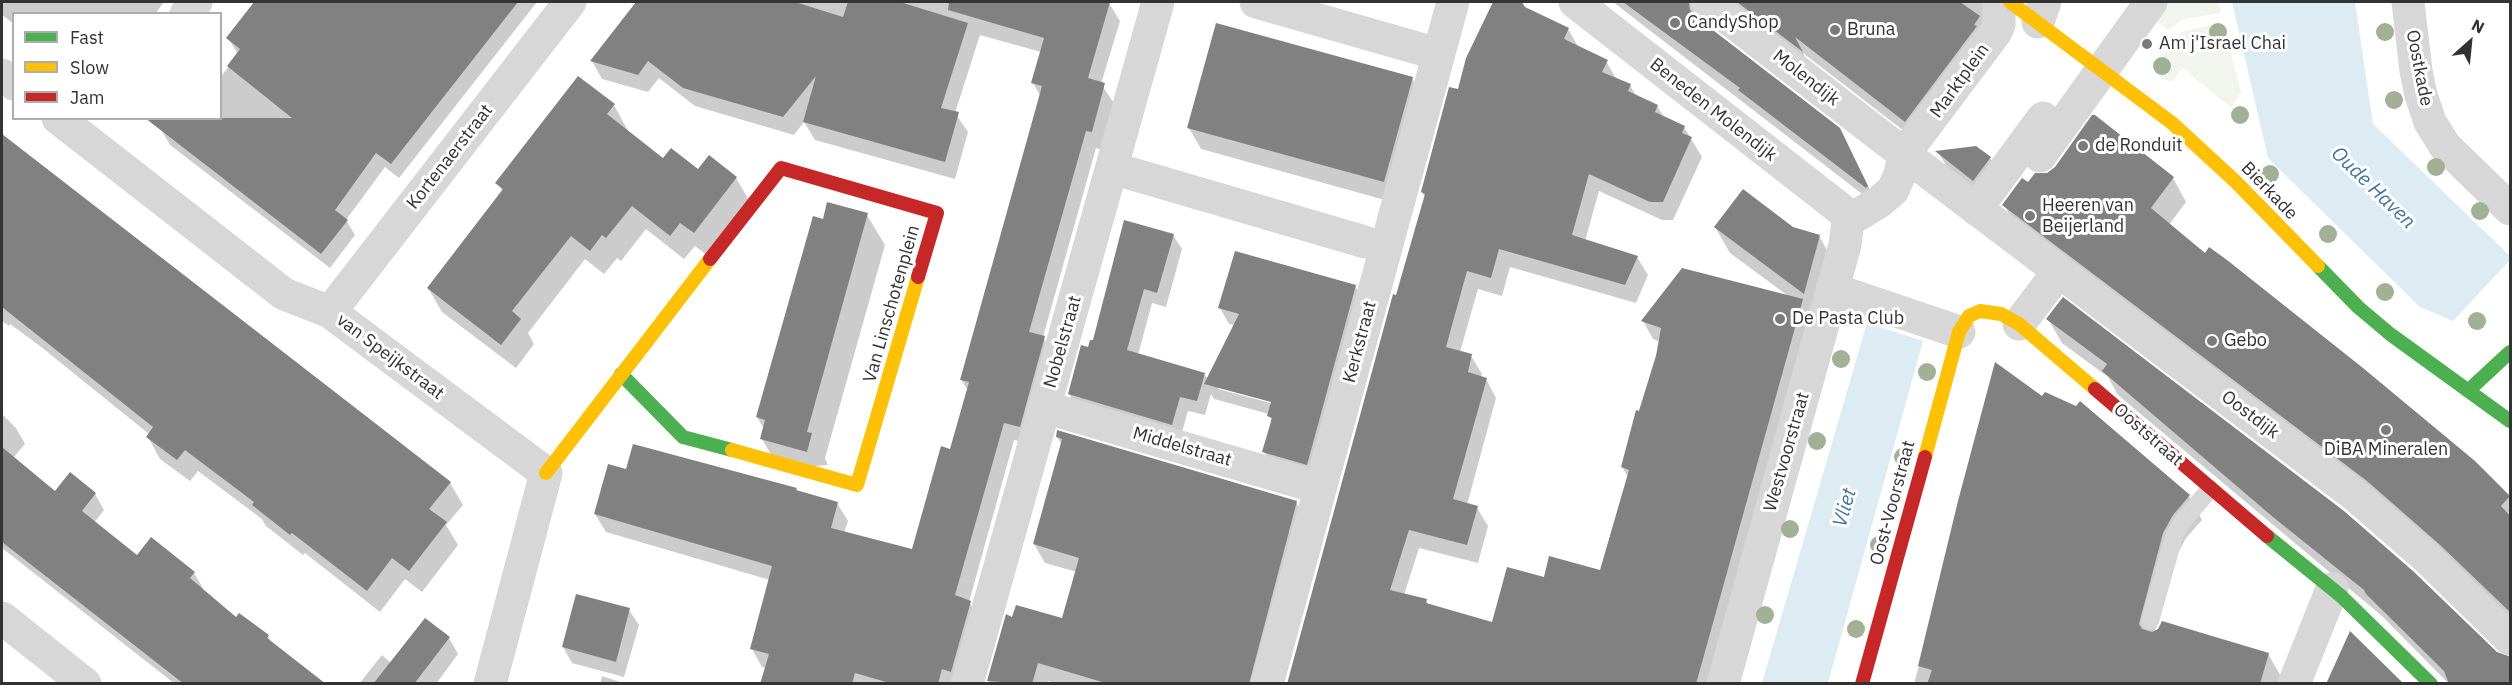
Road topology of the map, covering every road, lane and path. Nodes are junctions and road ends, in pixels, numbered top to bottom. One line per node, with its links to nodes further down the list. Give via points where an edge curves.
1 (570, 2): 25 (street, Kortenaerstraat)
2 (1158, 2): 18 (street, Nobelstraat)
3 (1256, 2): 12 (street)
4 (1453, 2): 12 (street, Kerkstraat)
5 (1575, 2): 21 (street, Beneden Molendijk, via 1838,207)
6 (1707, 2): 16 (street, Molendijk)
7 (1999, 2): 16 (street, Marktplein, via 2000,22 1995,33)
8 (2010, 2): 11 (street, Bierkade)
9 (2151, 2): 13 (street)
10 (2408, 2): 20 (street, Oostkade, via 2416,71 2430,122 2445,146)
11 (2041, 12): 13 (street, Bierkade)
12 (1438, 54): 34 (street, Kerkstraat)
13 (2076, 89): 17 (street); 17 (street); 30 (street, Bierkade, via 2150,105 2202,150 2358,307)
14 (64, 120): 15 (street, van Speijkstraat)
15 (93, 129): 25 (street, van Speijkstraat, via 284,294)
16 (1886, 151): 19 (street); 21 (street, Marktplein, via 1900,174 1893,190)
17 (2026, 159): 19 (street)
18 (1112, 168): 22 (street); 31 (street, Nobelstraat)
19 (1976, 208): 23 (street, Oostdijk)
20 (2511, 209)
21 (1848, 221): 24 (street, Westvoorstraat)
22 (1365, 242)
23 (2059, 271): 26 (street); 39 (street, Oostdijk, via 2356,495)
24 (1832, 289): 27 (street); 45 (street, Westvoorstraat)
25 (330, 312): 33 (street, van Speijkstraat)
26 (2019, 324): 27 (street, Ooststraat, via 1980,311 1969,316); 35 (street, Ooststraat)
27 (1959, 332): 40 (street, Oost-Voorstraat)
28 (2511, 352): 30 (street)
29 (621, 374): 29 (street, Van Linschotenplein, via 683,437 857,485 937,213 781,168); 33 (street, Van Linschotenplein)
30 (2468, 391): 32 (street, Bierkade)
31 (1044, 407): 34 (street, Middelstraat); 43 (street, Nobelstraat)
32 (2511, 421)
33 (546, 473): 42 (street)
34 (1320, 488): 44 (street, Kerkstraat)
35 (2210, 489): 36 (street, Ooststraat); 38 (lane, via 2174,536)
36 (2332, 589): 46 (street); 47 (street, Ooststraat)
37 (2, 618): 41 (street)
38 (2150, 621)
39 (2511, 639)
40 (1863, 683)
41 (85, 684)
42 (490, 684)
43 (968, 684)
44 (1267, 684)
45 (1723, 684)
46 (2294, 684)
47 (2431, 684)

